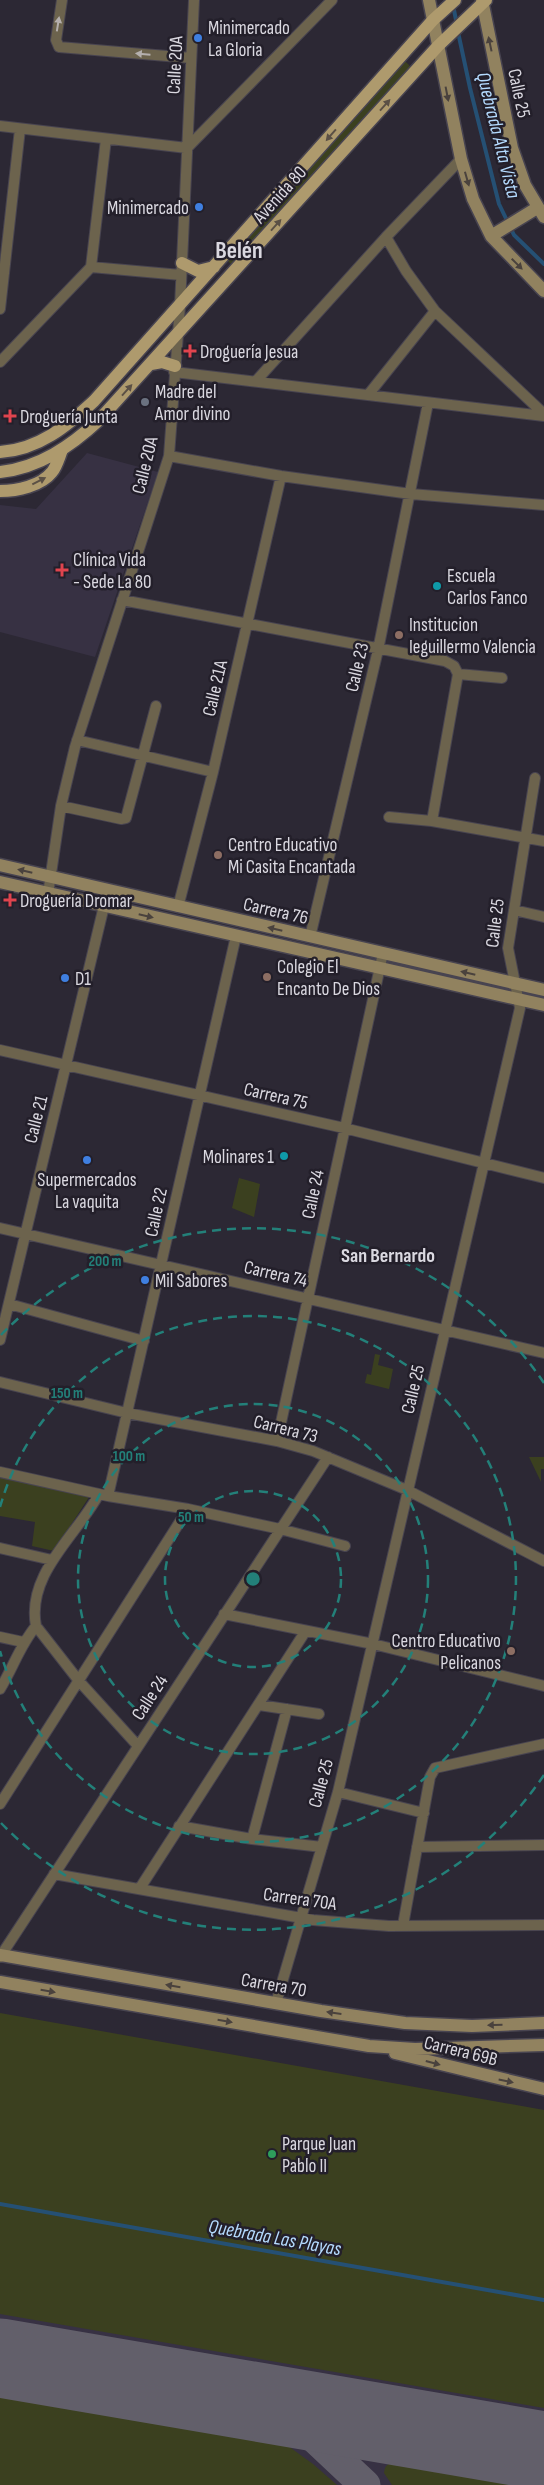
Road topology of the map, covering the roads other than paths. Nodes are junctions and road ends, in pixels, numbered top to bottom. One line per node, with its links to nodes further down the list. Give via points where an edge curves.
1 (62, 0): 9 (street, one-way to 1, via 59,46 56,40)
2 (194, 0): 9 (street, Calle 20A)
3 (332, 0): 13 (street)
4 (429, 0): 7 (main road)
5 (455, 0): 7 (main road, Avenida 80)
6 (483, 1): 8 (main road, Avenida 80); 15 (main road, Calle 25, one-way to 6, via 525,185 512,148)
7 (437, 16): 8 (main road); 19 (main road, Avenida 80, one-way to 19)
8 (442, 42): 14 (main road, one-way to 14); 25 (main road, Avenida 80, one-way to 8)
9 (191, 58): 13 (street, Calle 20A)
10 (0, 126): 11 (street)
11 (20, 128): 12 (street); 23 (street)
12 (106, 139): 13 (street); 18 (street)
13 (187, 148): 20 (street, Calle 20A)
14 (461, 159): 16 (main road, one-way to 16, via 473,200); 17 (street)
15 (541, 212): 16 (main road, via 521,217)
16 (491, 236): 21 (main road, one-way to 21)
17 (386, 237): 24 (street); 29 (street)
18 (90, 267): 20 (street); 26 (street)
19 (214, 267): 20 (main road, via 198,271); 22 (main road, Avenida 80)
20 (181, 269): 22 (street, Calle 20A)
21 (544, 291)
22 (180, 306): 25 (street, Calle 20A); 34 (main road, Avenida 80, via 76,418 34,445)
23 (0, 309)
24 (435, 311): 30 (street); 32 (street)
25 (178, 334): 27 (main road, Avenida 80); 28 (street, Calle 20A)
26 (0, 362)
27 (151, 364): 28 (main road, via 162,362); 33 (main road, Avenida 80, one-way to 27, via 99,420)
28 (175, 369): 29 (street); 35 (street, Calle 20A)
29 (256, 381): 30 (street)
30 (368, 395): 31 (street)
31 (428, 403): 32 (street); 39 (street, Calle 23)
32 (544, 415)
33 (62, 450): 36 (main road, Avenida 80, via 32,464); 38 (main road, one-way to 33, via 43,481 54,471)
34 (0, 452)
35 (169, 456): 37 (street); 41 (street, Calle 20A)
36 (0, 472)
37 (280, 476): 39 (street); 42 (street, Calle 21A)
38 (0, 491)
39 (411, 494): 40 (street); 43 (street, Calle 23)
40 (544, 506)
41 (122, 600): 42 (street); 47 (street, Calle 20A)
42 (247, 625): 43 (street); 49 (street, Calle 21A)
43 (378, 650): 44 (street, via 445,661); 65 (street, Calle 23)
44 (456, 670): 45 (street); 53 (street)
45 (502, 678)
46 (156, 706): 48 (street)
47 (77, 740): 48 (street); 51 (street, Calle 20A)
48 (144, 756): 49 (street); 51 (street, via 126,818)
49 (213, 772): 61 (street, Calle 21A)
50 (535, 778): 54 (street, Calle 25)
51 (61, 806): 57 (street, Calle 20A)
52 (389, 817): 53 (street)
53 (432, 821): 54 (street)
54 (524, 838): 55 (street); 62 (street, Calle 25)
55 (544, 841)
56 (0, 866): 57 (main road, Carrera 76, one-way to 56)
57 (50, 877): 59 (street, Calle 20A); 61 (main road, Carrera 76)
58 (0, 882): 59 (main road, Carrera 76)
59 (48, 894): 60 (main road, Carrera 76)
60 (104, 906): 64 (main road, Carrera 76, one-way to 64); 73 (street, Calle 21)
61 (178, 907): 65 (main road, Carrera 76, one-way to 61)
62 (514, 910): 63 (street); 68 (street, Calle 25, via 508,957)
63 (544, 917)
64 (236, 936): 67 (main road, Carrera 76); 74 (street, Calle 22)
65 (310, 937): 66 (main road, Carrera 76)
66 (383, 954): 67 (street, Calle 24); 68 (main road, Carrera 76, one-way to 66)
67 (380, 968): 70 (main road, Carrera 76); 75 (street, Calle 24)
68 (515, 984): 69 (main road, Carrera 76); 70 (street, Calle 25)
69 (544, 990)
70 (520, 1000): 71 (main road, Carrera 76); 76 (street, Calle 25)
71 (544, 1005)
72 (0, 1050): 73 (street, Carrera 75)
73 (66, 1064): 74 (street, Carrera 75); 79 (street, Calle 21)
74 (199, 1096): 75 (street, Carrera 75); 80 (street, Calle 22)
75 (344, 1128): 76 (street, Carrera 75); 81 (street, Calle 24)
76 (484, 1163): 77 (street, Carrera 75); 83 (street, Calle 25)
77 (544, 1178)
78 (0, 1228): 79 (street, Carrera 74)
79 (25, 1233): 80 (street, Carrera 74); 82 (street, Calle 21)
80 (161, 1265): 81 (street, Carrera 74); 85 (street, Calle 22)
81 (308, 1299): 83 (street, Carrera 74); 89 (street, Calle 24)
82 (8, 1304): 84 (street, Calle 21); 85 (street)
83 (445, 1330): 86 (street, Carrera 74); 92 (street, Calle 25)
84 (0, 1340)
85 (144, 1341): 88 (street, Calle 22)
86 (544, 1353)
87 (0, 1382): 88 (street, Carrera 73)
88 (127, 1414): 89 (street, Carrera 73); 93 (street, Calle 22)
89 (277, 1441): 90 (street, Carrera 73)
90 (328, 1457): 92 (street, Carrera 73); 95 (street, Calle 24)
91 (0, 1472): 93 (street)
92 (407, 1490): 99 (street, Carrera 73); 105 (street, Calle 25)
93 (104, 1495): 94 (street); 98 (street, Calle 22)
94 (188, 1509): 95 (street); 106 (street)
95 (280, 1529): 96 (street); 100 (street, Calle 24)
96 (345, 1546)
97 (0, 1548): 98 (street)
98 (52, 1560): 101 (street, Calle 22, via 35,1603)
99 (544, 1562)
100 (224, 1614): 102 (street); 113 (street, Calle 24)
101 (36, 1626): 104 (street); 106 (street)
102 (305, 1632): 105 (street); 109 (street)
103 (0, 1637): 104 (street)
104 (23, 1642): 108 (street)
105 (372, 1644): 107 (street); 114 (street, Calle 25)
106 (79, 1681): 113 (street); 115 (street)
107 (544, 1686)
108 (0, 1689)
109 (259, 1705): 110 (street); 117 (street)
110 (286, 1709): 111 (street); 118 (street)
111 (319, 1714)
112 (544, 1744): 116 (street, via 435,1768 430,1777)
113 (138, 1746): 122 (street, Calle 24)
114 (338, 1792): 116 (street); 120 (street, Calle 25)
115 (1, 1802)
116 (424, 1813): 121 (street)
117 (179, 1826): 118 (street); 123 (street)
118 (252, 1839): 120 (street)
119 (544, 1845): 121 (street)
120 (322, 1847): 124 (street, Calle 25)
121 (417, 1847): 125 (street)
122 (54, 1874): 123 (street, Carrera 70A); 127 (street, Calle 24)
123 (140, 1888): 124 (street, Carrera 70A)
124 (302, 1918): 125 (street, Carrera 70A); 129 (street, Calle 25)
125 (403, 1925): 126 (street, Carrera 70A)
126 (544, 1925)
127 (0, 1956): 129 (main road, Carrera 70, one-way to 127)
128 (0, 1982): 132 (main road, one-way to 132)
129 (276, 2003): 130 (main road, Carrera 70, one-way to 129, via 430,2024)
130 (544, 2023)
131 (544, 2045): 132 (main road, via 424,2049)
132 (369, 2046): 133 (main road, Carrera 69B, one-way to 133)
133 (544, 2089)

